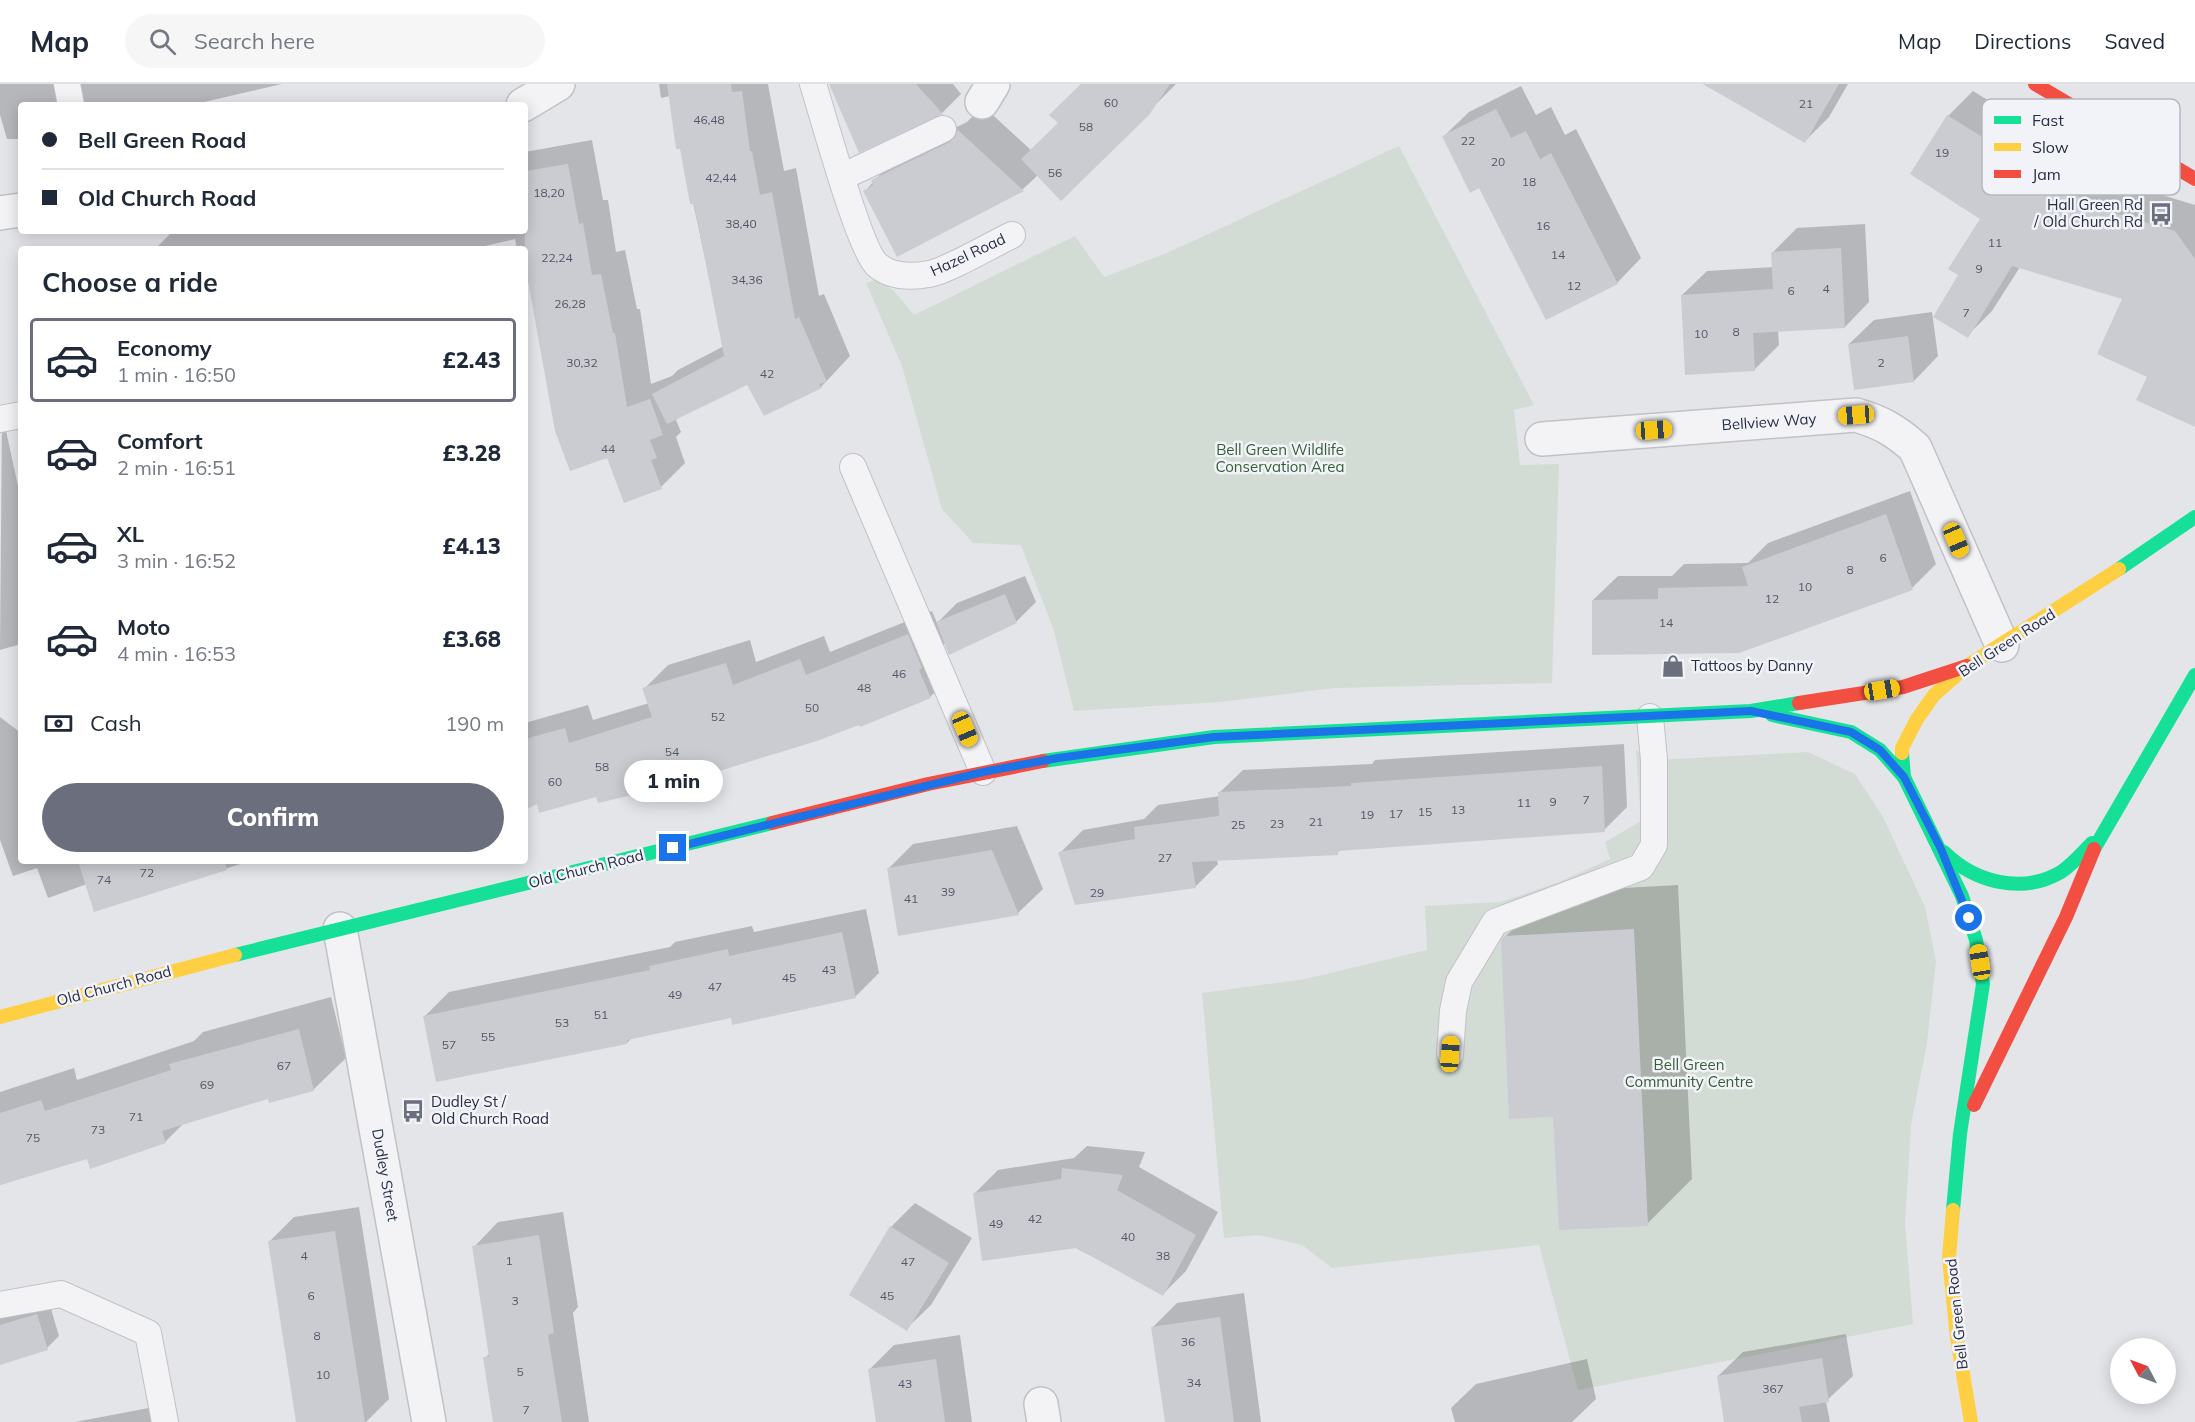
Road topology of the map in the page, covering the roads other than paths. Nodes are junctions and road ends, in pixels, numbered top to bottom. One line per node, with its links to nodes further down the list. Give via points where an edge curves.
1 (67, 84): 6 (lane)
2 (558, 84): 7 (street)
3 (813, 84): 10 (lane, Hazel Road)
4 (2035, 84): 5 (main road)
5 (2060, 99)
6 (70, 102)
7 (528, 102)
8 (943, 129): 10 (lane)
9 (2180, 170): 11 (main road)
10 (842, 177): 14 (lane, Hazel Road, via 869,254 878,265 904,277 932,274)
11 (2195, 179)
12 (18, 210): 13 (street)
13 (0, 213)
14 (1012, 235)
15 (18, 416): 16 (lane)
16 (0, 419)
17 (1542, 439): 20 (street, Bellview Way, via 1856,415 1875,420 1894,429 1915,448)
18 (853, 467): 26 (lane)
19 (2192, 524): 20 (main road, Bell Green Road)
20 (2002, 645): 21 (main road, Bell Green Road)
21 (1967, 666): 24 (main road, Old Church Road, via 1903,687); 27 (main road, Bell Green Road, via 1934,695 1917,719 1902,748)
22 (2195, 675): 23 (main road, Bell Green Road)
23 (2189, 704): 28 (main road, Bell Green Road)
24 (1751, 711): 25 (main road, Old Church Road); 27 (main road, Old Church Road, via 1851,732 1880,750)
25 (1650, 717): 26 (main road, Old Church Road, via 1214,737); 32 (lane, via 1654,845 1641,867 1495,922 1459,982 1452,1011)
26 (983, 772): 30 (main road, Old Church Road)
27 (1904, 777): 29 (main road, Bell Green Road)
28 (2098, 838): 29 (main road, Bell Green Road, via 2057,874 2020,884 1971,876); 33 (main road, Bell Green Road, via 2066,917)
29 (1941, 849): 33 (main road, Bell Green Road, via 1976,940 1983,984)
30 (340, 929): 31 (main road, Old Church Road); 36 (street, Dudley Street)
31 (0, 1017)
32 (1450, 1054)
33 (1960, 1134): 37 (main road, Bell Green Road, via 1949,1258)
34 (0, 1305): 35 (lane, via 61,1294 148,1333)
35 (165, 1422)
36 (429, 1422)
37 (1971, 1422)

